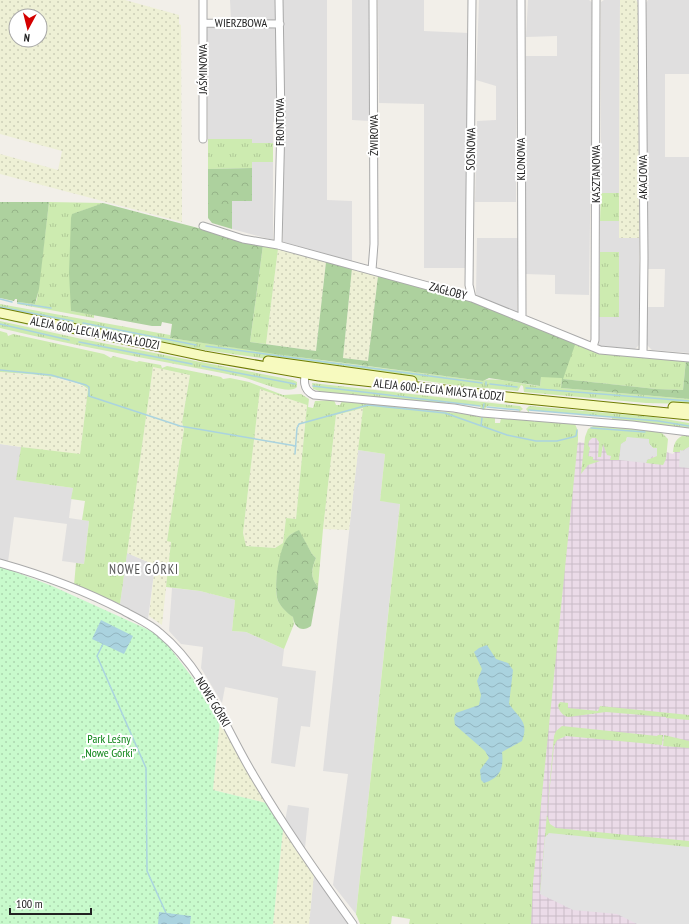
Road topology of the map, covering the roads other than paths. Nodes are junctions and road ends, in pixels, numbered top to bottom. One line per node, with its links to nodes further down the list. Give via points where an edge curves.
1 (203, 0): 8 (street, JAŚMINOWA)
2 (279, 0): 9 (street, FRONTOWA)
3 (373, 0): 13 (street, ŻWIROWA)
4 (472, 0): 14 (street, SOSNOWA, via 469,285)
5 (521, 0): 16 (street, KLONOWA)
6 (596, 0): 17 (street, KASZTANOWA)
7 (642, 0): 18 (street, AKACJOWA)
8 (203, 23): 9 (street, WIERZBOWA); 10 (street, JAŚMINOWA)
9 (280, 24): 12 (street, FRONTOWA)
10 (203, 138)
11 (203, 226): 12 (street, ZAGŁOBY, via 243,239)
12 (278, 245): 13 (street, ZAGŁOBY)
13 (372, 270): 14 (street, ZAGŁOBY)
14 (472, 298): 16 (street, ZAGŁOBY)
15 (0, 313): 20 (main road, ALEJA 600-LECIA MIASTA ŁODZI, via 191,352)
16 (522, 318): 17 (street, ZAGŁOBY)
17 (594, 348): 18 (street, ZAGŁOBY)
18 (642, 354): 19 (street, ZAGŁOBY)
19 (689, 358)
20 (306, 370): 21 (main road, ALEJA 600-LECIA MIASTA ŁODZI, via 455,387); 22 (main road, ALEJA 600-LECIA MIASTA ŁODZI, via 459,392); 23 (street, via 305,388 318,396)
21 (689, 408)
22 (689, 415)
23 (689, 432)
24 (0, 563): 25 (street, NOWE GÓRKI, via 68,585 105,601 149,624 167,638 198,677 278,818)
25 (354, 924)

